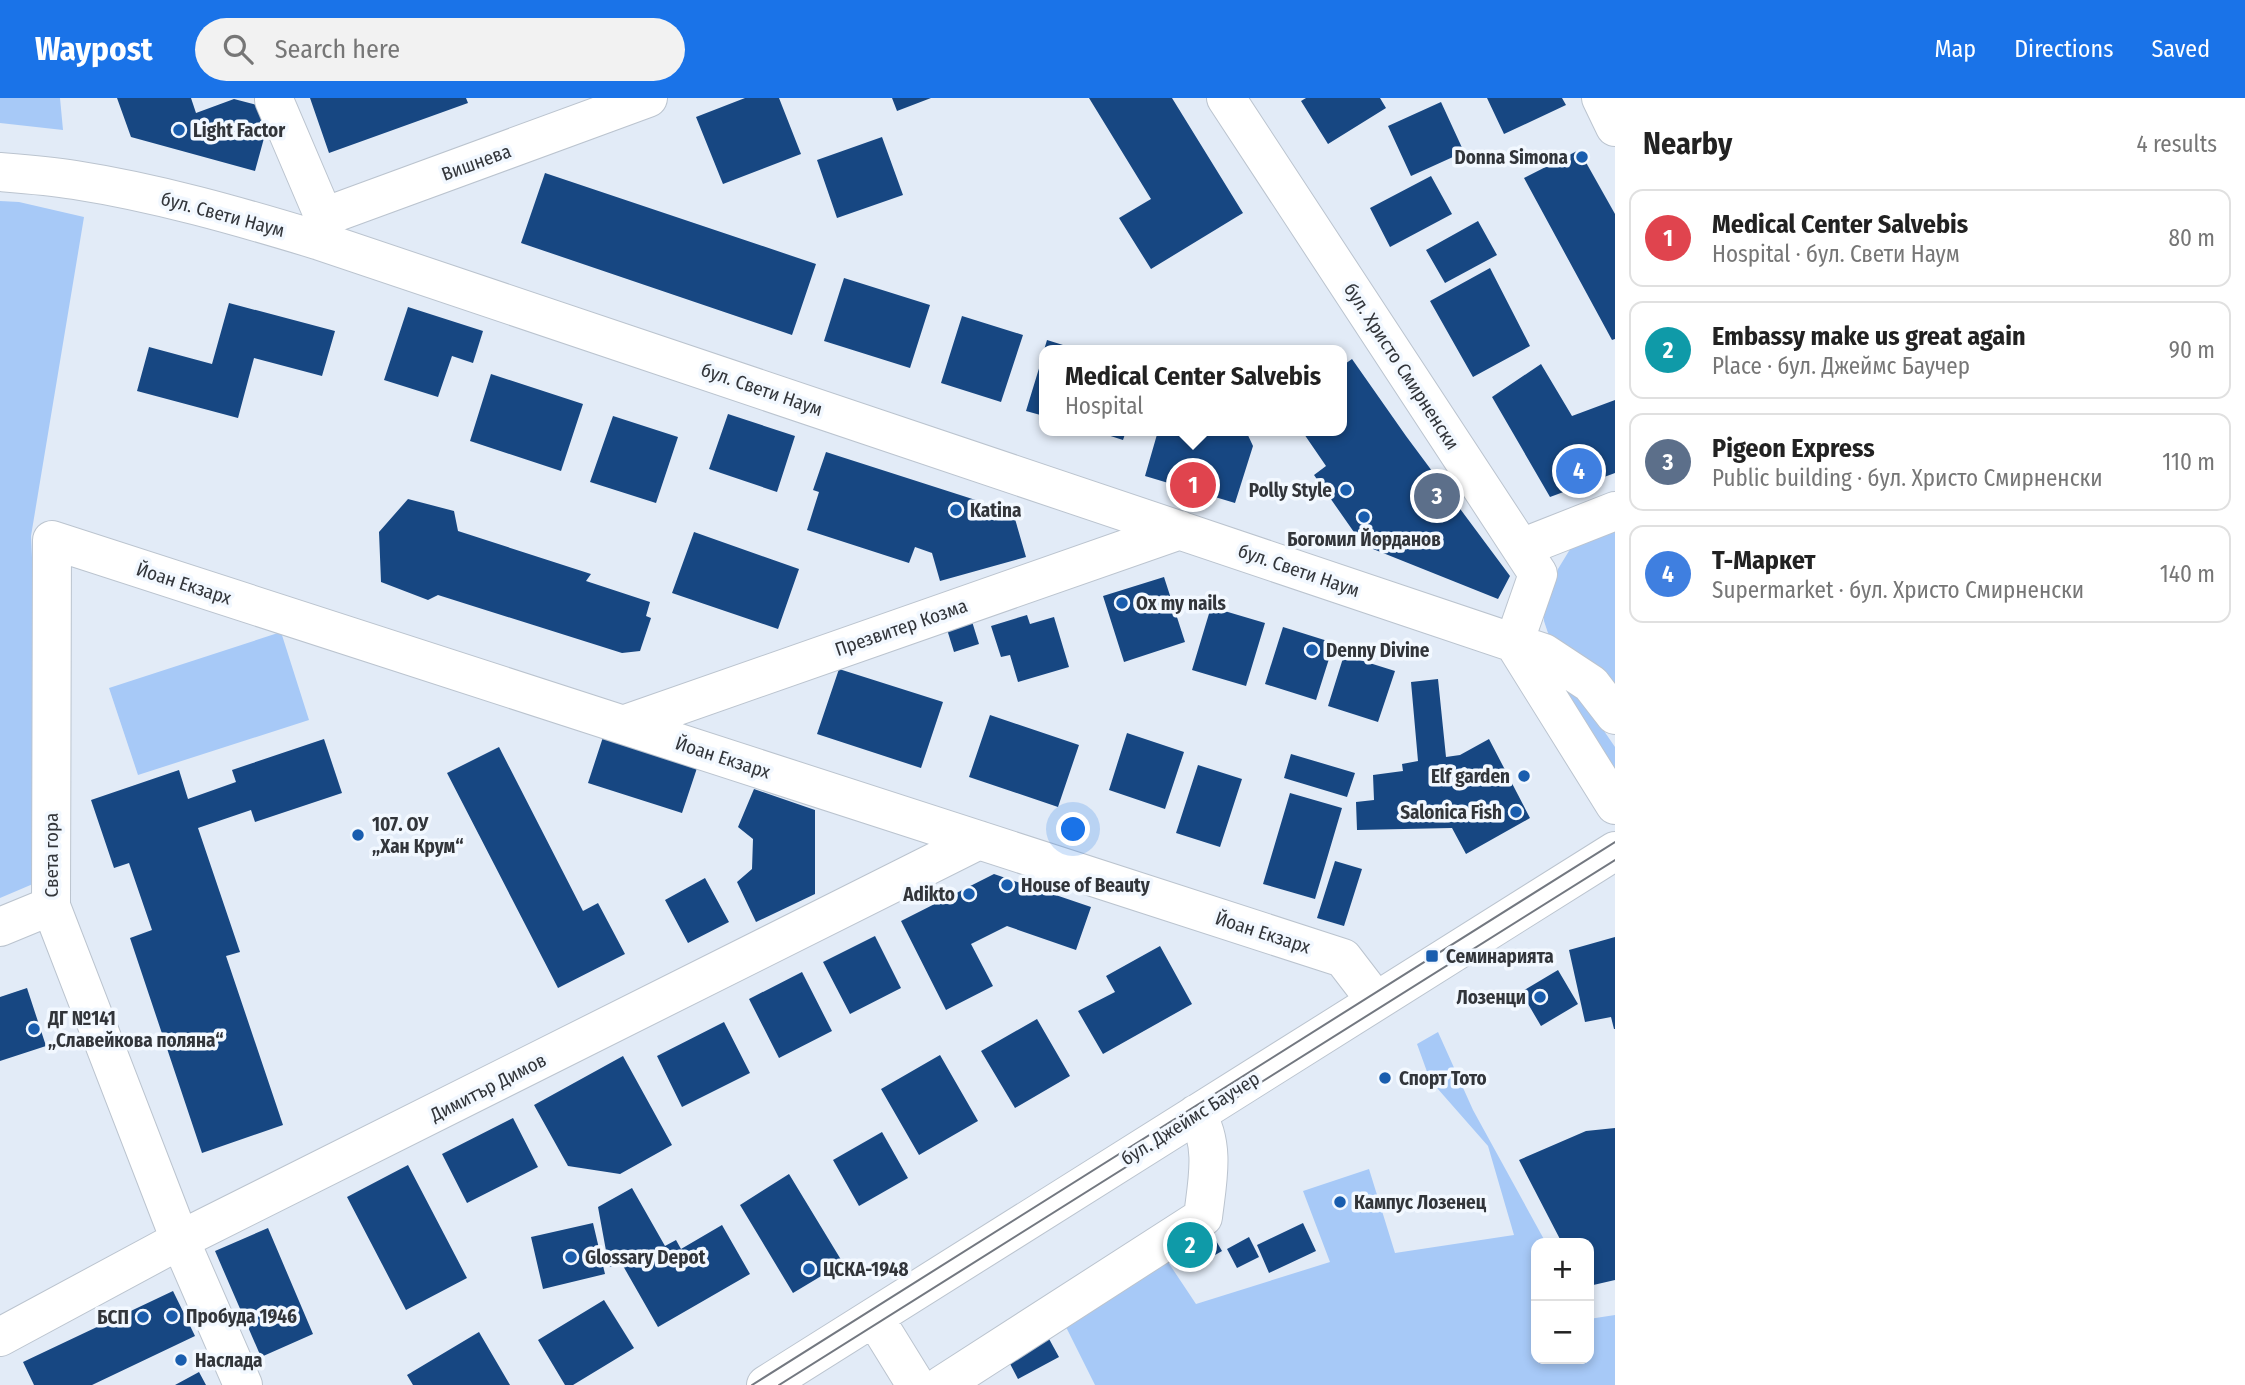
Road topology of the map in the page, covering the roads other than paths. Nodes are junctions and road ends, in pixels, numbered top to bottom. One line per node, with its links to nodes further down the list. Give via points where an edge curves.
1 (648, 98): 7 (street, Вишнева, via 330,215)
2 (1226, 98): 11 (street, бул. Христо Смирненски)
3 (1601, 98): 5 (street)
4 (274, 100): 7 (street)
5 (1615, 127)
6 (0, 172): 7 (street, бул. Свети Наум, via 73,179)
7 (322, 231): 9 (street, бул. Свети Наум)
8 (1615, 511): 11 (street)
9 (1180, 530): 12 (street, бул. Свети Наум); 14 (street, Презвитер Козма)
10 (52, 540): 14 (street, Йоан Екзарх); 18 (street, Света гора)
11 (1521, 548): 12 (street, бул. Христо Смирненски, via 1538,574)
12 (1514, 643): 13 (street, бул. Свети Наум, via 1544,653 1591,684); 15 (street)
13 (1615, 715)
14 (623, 725): 16 (street, Йоан Екзарх)
15 (1615, 805)
16 (979, 840): 20 (street, Йоан Екзарх, via 1343,958); 22 (street, Димитър Димов)
17 (1615, 851): 20 (street, бул. Джеймс Баучер)
18 (51, 906): 19 (street); 22 (street, Света гора)
19 (0, 927)
20 (1376, 1001): 21 (street, бул. Джеймс Баучер)
21 (1196, 1114): 23 (street, бул. Джеймс Баучер); 28 (street, via 1210,1159 1203,1217)
22 (180, 1240): 24 (street, Димитър Димов); 25 (street, Света гора)
23 (874, 1317): 26 (street, бул. Джеймс Баучер); 27 (street)
24 (0, 1337)
25 (243, 1385)
26 (766, 1385)
27 (916, 1385)
28 (942, 1385)

